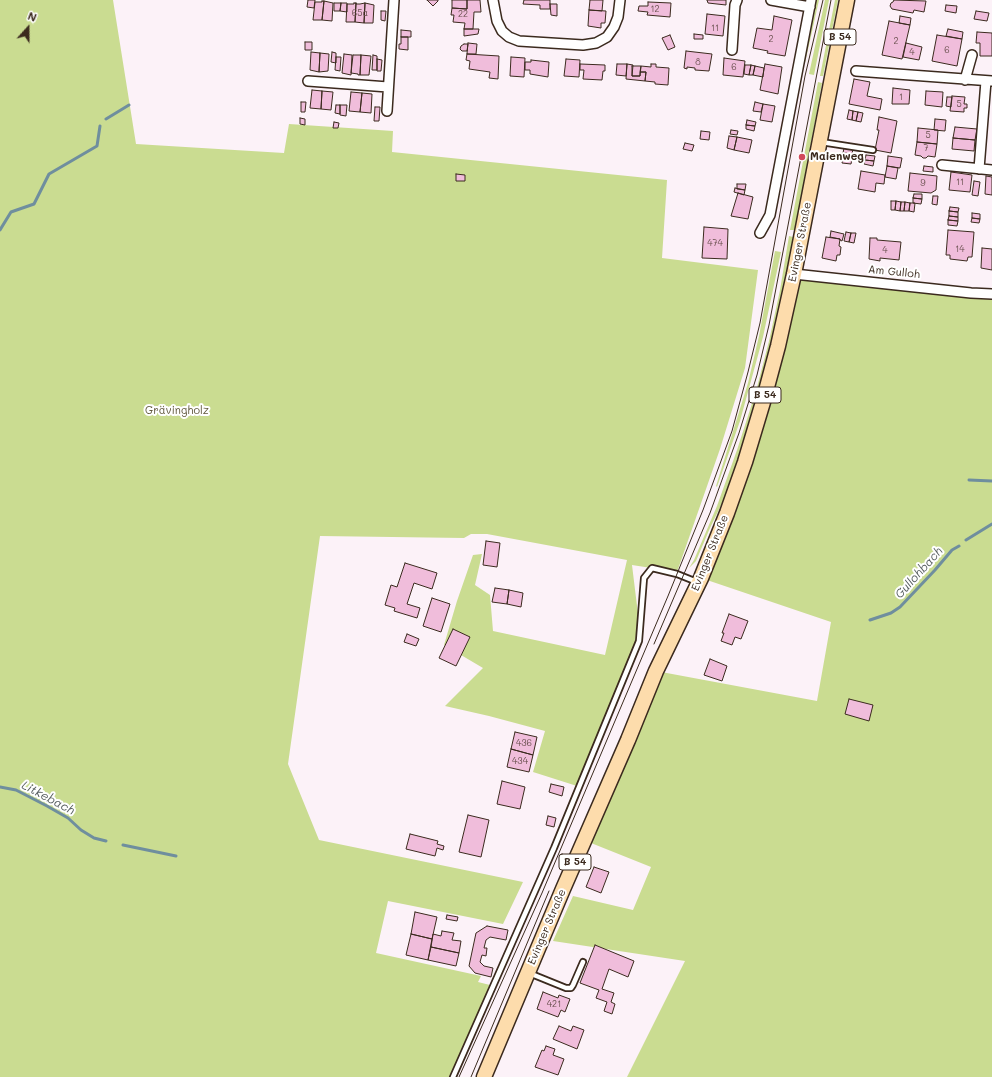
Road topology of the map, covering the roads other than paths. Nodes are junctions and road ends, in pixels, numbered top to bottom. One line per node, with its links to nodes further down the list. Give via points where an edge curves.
1 (394, 0): 14 (street)
2 (493, 0): 3 (street, via 497,21 509,37 519,41 583,45 596,43 607,37 618,17)
3 (620, 0)
4 (737, 0): 8 (street)
5 (771, 0): 7 (street)
6 (847, 0): 16 (main road, Evinger Straße / B 54)
7 (810, 3): 21 (street, via 770,214)
8 (732, 50)
9 (972, 55): 11 (street)
10 (856, 71): 11 (street)
11 (965, 80): 13 (street)
12 (308, 81): 14 (street)
13 (989, 81): 19 (street)
14 (388, 87): 15 (street)
15 (387, 111)
16 (819, 141): 17 (lane); 22 (main road, Evinger Straße / B 54)
17 (872, 150)
18 (942, 165): 19 (street)
19 (979, 169): 20 (street)
20 (992, 170)
21 (760, 234)
22 (794, 274): 23 (street, Am Gulloh); 24 (main road, Evinger Straße / B 54, via 757,424 727,513)
23 (992, 294)
24 (699, 583): 26 (main road, Evinger Straße / B 54, via 656,671); 27 (lane, via 652,568 644,578 639,641 554,848)
25 (583, 962): 26 (lane, via 571,988)
26 (527, 973): 28 (main road, Evinger Straße / B 54)
27 (453, 1077)
28 (484, 1077)

